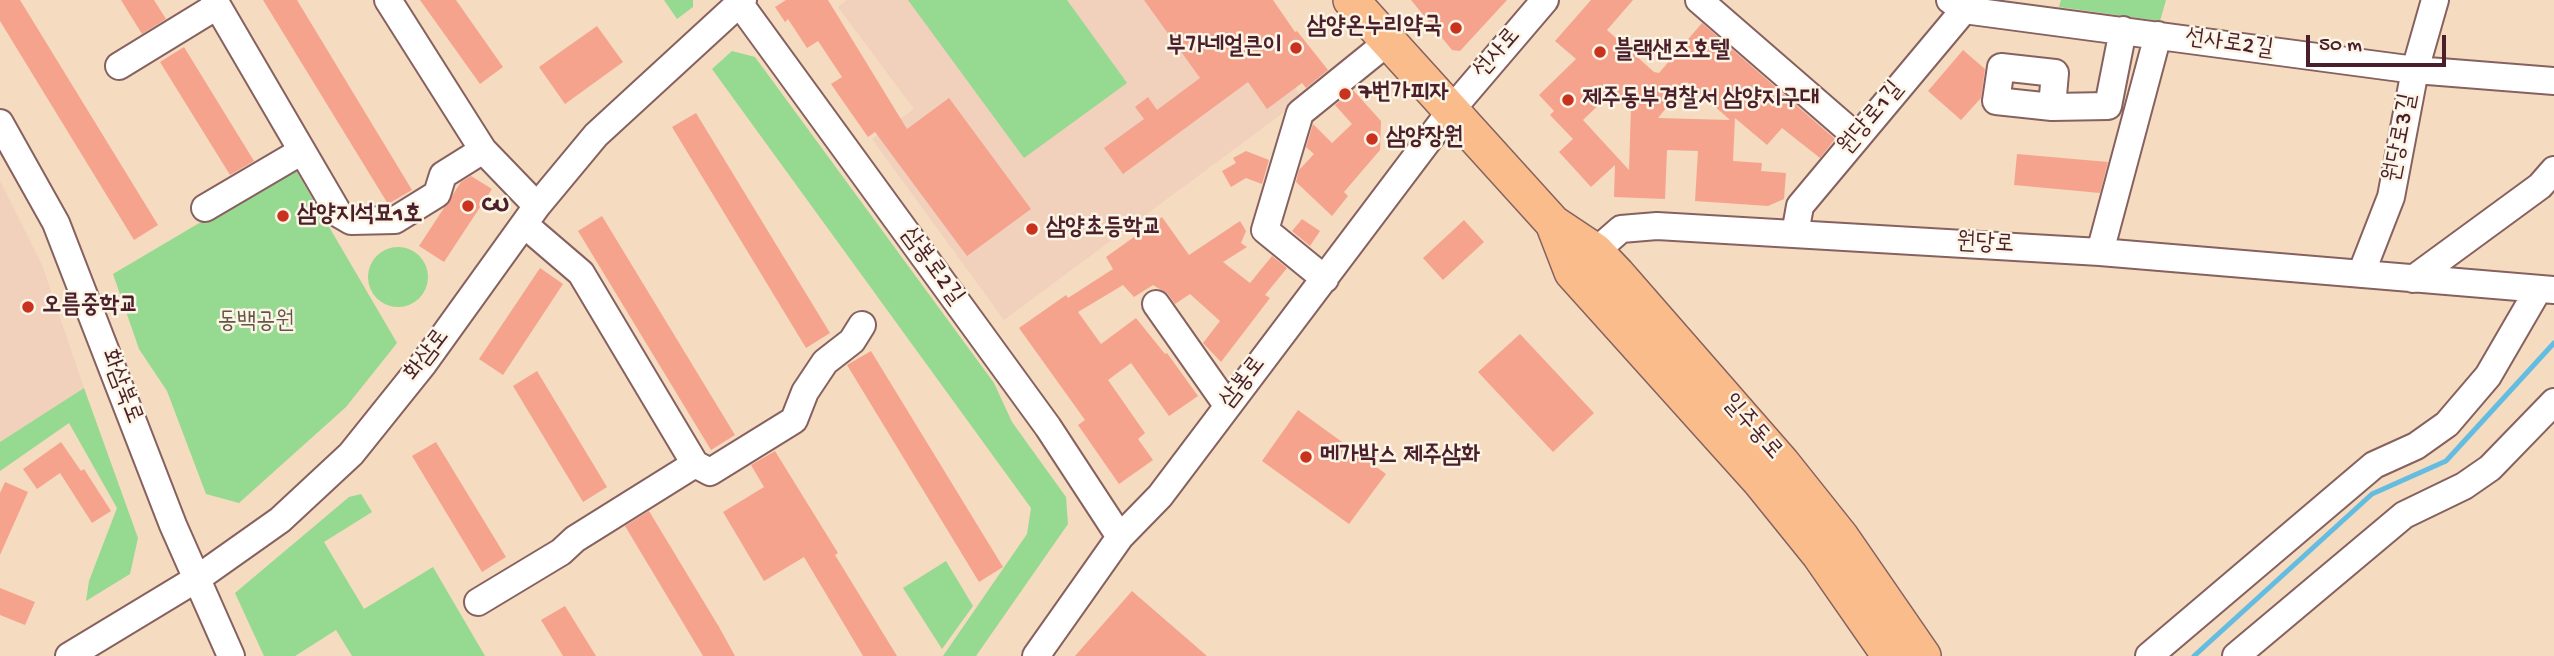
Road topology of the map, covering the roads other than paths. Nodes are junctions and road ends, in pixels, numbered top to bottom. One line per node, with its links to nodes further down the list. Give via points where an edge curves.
1 (388, 0): 19 (street)
2 (1351, 0): 11 (main road, 일주동로)
3 (1545, 0): 16 (street, 선사로)
4 (1699, 0): 18 (street)
5 (2435, 0): 13 (street, 원당로3길)
6 (740, 1): 23 (street, 화삼로, via 596,135); 36 (street, 삼봉로2길, via 1048,427)
7 (215, 3): 12 (street); 20 (street)
8 (1957, 5): 9 (street, 선사로2길); 18 (street, 원당로1길)
9 (2123, 30): 10 (street, 선사로2길); 15 (street, via 2108,106)
10 (2158, 35): 13 (street, 선사로2길); 25 (street)
11 (1389, 41): 16 (main road, 일주동로); 28 (street, via 1300,113 1265,230)
12 (119, 66)
13 (2415, 70): 14 (street, 선사로2길); 27 (street, 원당로3길, via 2390,197)
14 (2554, 81)
15 (2052, 107)
16 (1452, 109): 26 (main road, 일주동로); 28 (street, 삼봉로)
17 (0, 123): 37 (street, 화삼북로, via 56,223 173,525)
18 (1857, 137): 24 (street, 원당로1길, via 1800,206)
19 (483, 150): 20 (street, via 443,176 437,194 395,220 362,221 339,214); 23 (street)
20 (302, 151): 22 (street)
21 (2554, 170): 29 (street, via 2540,186)
22 (205, 208)
23 (531, 216): 35 (street, via 581,273); 37 (street, 화삼로, via 351,454 280,520)
24 (1795, 234): 25 (street, 원당로); 26 (street, 원당로, via 1657,226 1621,229)
25 (2100, 252): 27 (street, 원당로)
26 (1583, 261): 42 (main road, 일주동로, via 1819,554); 43 (main road, 일주동로, via 1782,463 1841,537)
27 (2361, 274): 29 (street, 원당로)
28 (1325, 279): 34 (street, 삼봉로)
29 (2413, 279): 30 (street, 원당로)
30 (2546, 290): 44 (street, 원당로, via 2488,376 2447,424 2416,446 2374,465)
31 (1156, 304): 34 (street)
32 (862, 325): 35 (street, via 852,341 825,362 794,420 710,472)
33 (2554, 402): 45 (street, via 2490,468 2404,515)
34 (1227, 405): 36 (street, 삼봉로, via 1160,496)
35 (695, 464): 38 (street)
36 (1121, 537): 41 (street, 삼봉로)
37 (198, 578): 39 (street, 화삼로); 40 (street, 화삼북로)
38 (478, 602)
39 (69, 656)
40 (231, 656)
41 (1036, 656)
42 (1889, 656)
43 (1923, 656)
44 (2149, 656)
45 (2236, 656)

